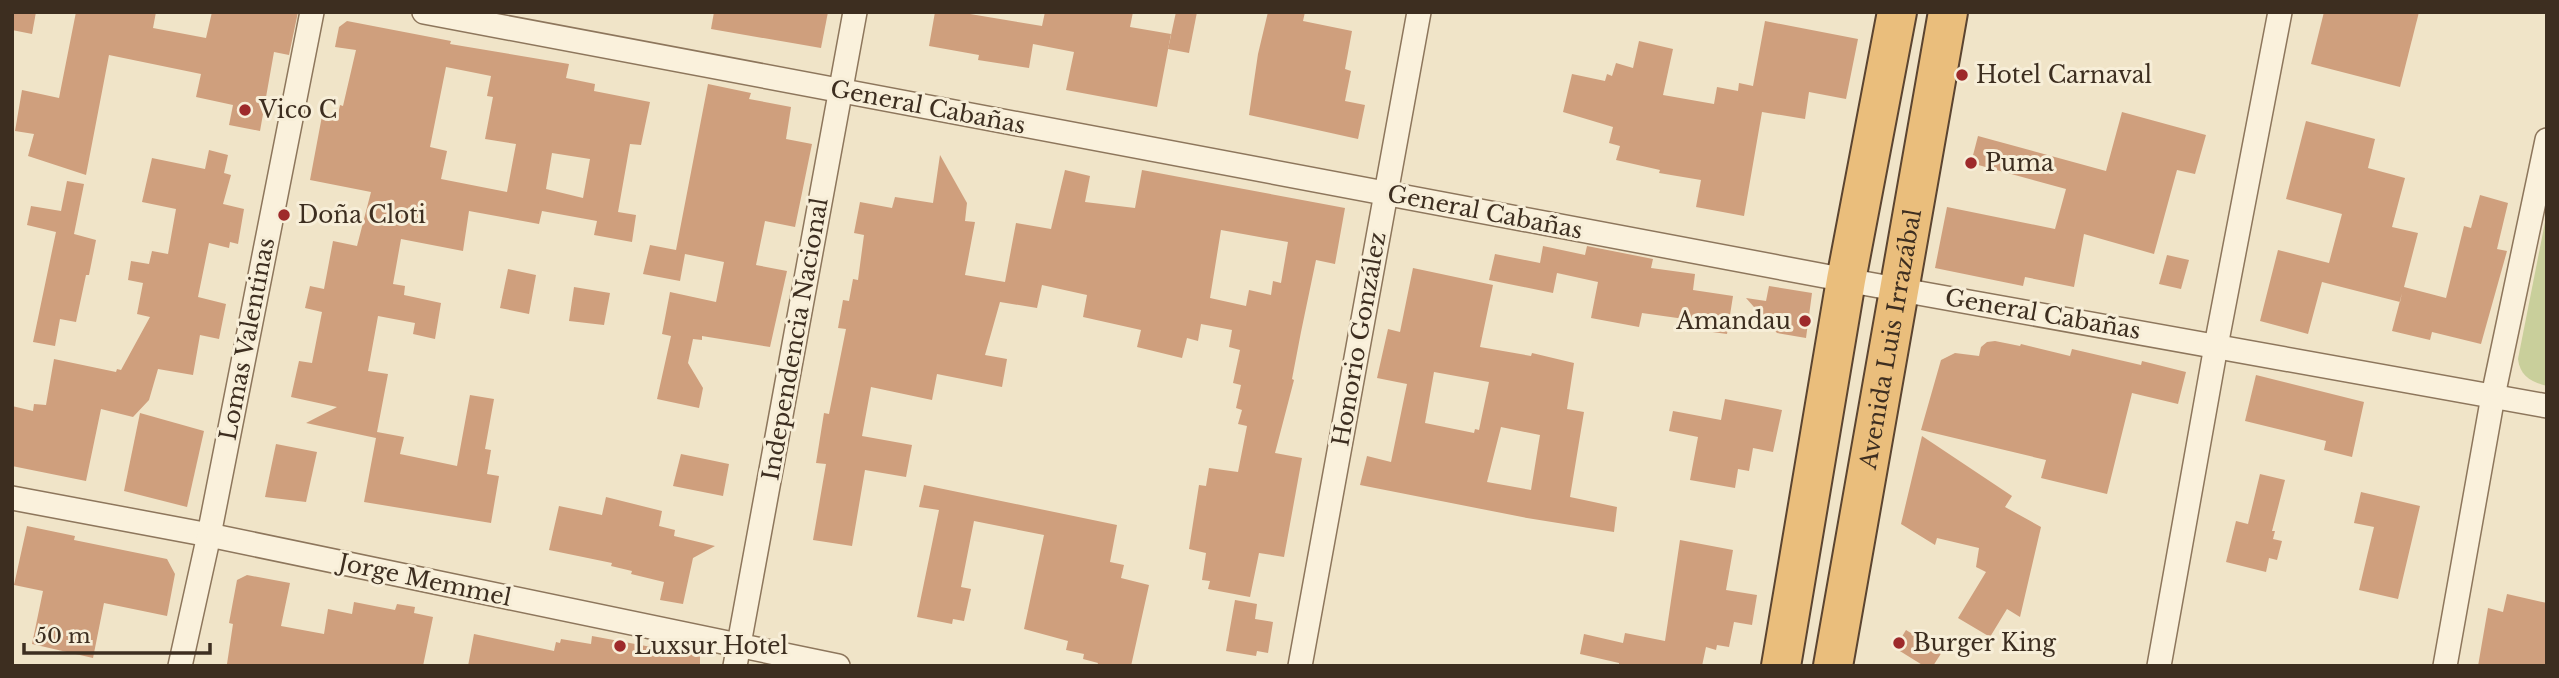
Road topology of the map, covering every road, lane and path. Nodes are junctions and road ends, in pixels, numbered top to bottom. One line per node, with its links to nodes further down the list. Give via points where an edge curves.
1 (312, 12): 17 (street, Lomas Valentinas)
2 (424, 12): 8 (street, General Cabañas)
3 (855, 12): 8 (street, Independencia Nacional)
4 (1419, 12): 10 (street, Honorio González)
5 (1897, 12): 11 (highway)
6 (1948, 12): 12 (highway, Avenida Luis Irrazábal)
7 (2280, 12): 13 (street)
8 (841, 91): 10 (street, General Cabañas); 18 (street, Independencia Nacional)
9 (2547, 140): 14 (street)
10 (1386, 193): 11 (street, General Cabañas); 21 (street, Honorio González)
11 (1846, 280): 12 (street, General Cabañas); 22 (highway)
12 (1901, 288): 13 (street, General Cabañas); 23 (highway, Avenida Luis Irrazábal)
13 (2216, 346): 14 (street, General Cabañas); 24 (street)
14 (2493, 396): 15 (street, General Cabañas); 25 (street)
15 (2547, 406)
16 (12, 498): 17 (street, Jorge Memmel)
17 (209, 535): 18 (street, Jorge Memmel); 19 (street, Lomas Valentinas)
18 (737, 656): 20 (street, Jorge Memmel)
19 (180, 666)
20 (838, 666)
21 (1300, 666)
22 (1781, 666)
23 (1833, 666)
24 (2159, 666)
25 (2445, 666)

